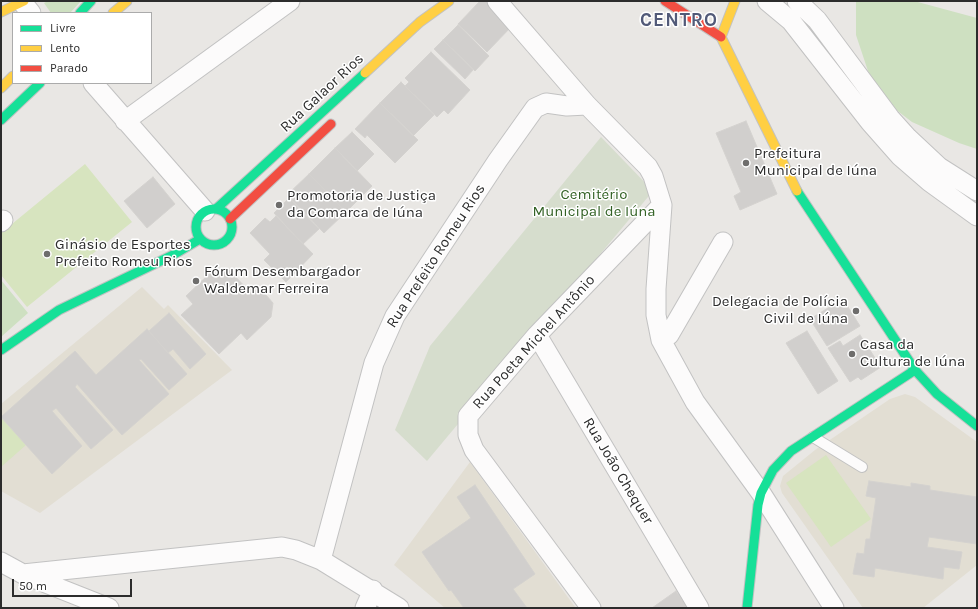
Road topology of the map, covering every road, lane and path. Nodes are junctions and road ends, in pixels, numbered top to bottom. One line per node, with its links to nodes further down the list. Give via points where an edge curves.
1 (91, 1): 12 (street)
2 (127, 1): 13 (street)
3 (290, 1): 23 (street)
4 (449, 1): 14 (street, Rua Galaor Rios); 26 (street, Rua Galaor Rios, via 420,22)
5 (497, 1): 20 (street)
6 (666, 1): 15 (street)
7 (735, 1): 15 (street)
8 (767, 1): 27 (street, via 795,26 900,156 942,192)
9 (797, 1): 24 (street, via 816,20 908,138 939,167)
10 (26, 5): 11 (street)
11 (1, 12)
12 (81, 12)
13 (114, 12)
14 (432, 26)
15 (721, 37): 34 (street, via 797,191)
16 (12, 77): 19 (street)
17 (39, 84): 22 (street)
18 (94, 84): 23 (street)
19 (1, 88)
20 (587, 105): 25 (street, via 648,167); 39 (street, Rua Prefeito Romeu Rios, via 546,103 535,108 395,316 374,363)
21 (341, 115): 28 (street, Rua Galaor Rios)
22 (1, 120)
23 (126, 121): 26 (street)
24 (977, 191)
25 (662, 205): 31 (street, Rua Poeta Michel Antônio); 32 (street, via 656,289 656,315)
26 (211, 210): 28 (street, via 222,211); 29 (street, Rua Galaor Rios, via 197,220 197,233)
27 (977, 216)
28 (230, 219): 29 (street, via 231,230 226,240 216,245)
29 (200, 239): 33 (street, via 173,255 59,310)
30 (723, 242): 32 (street, via 669,335)
31 (537, 335): 46 (street, Rua Poeta Michel Antônio, via 468,416 468,435 474,450); 47 (street, Rua João Chequer)
32 (661, 340): 38 (street, via 695,402)
33 (1, 350)
34 (915, 370): 35 (street, via 937,394); 36 (street)
35 (977, 426)
36 (812, 437): 37 (lane); 38 (street, via 782,460 773,470)
37 (862, 467)
38 (761, 493): 48 (street); 49 (street)
39 (321, 560): 41 (street, via 282,547); 42 (street)
40 (1, 562): 41 (street)
41 (23, 574): 43 (street)
42 (372, 590): 44 (street); 45 (street)
43 (109, 608)
44 (365, 608)
45 (399, 608)
46 (591, 608)
47 (698, 608)
48 (747, 608)
49 (834, 608)

